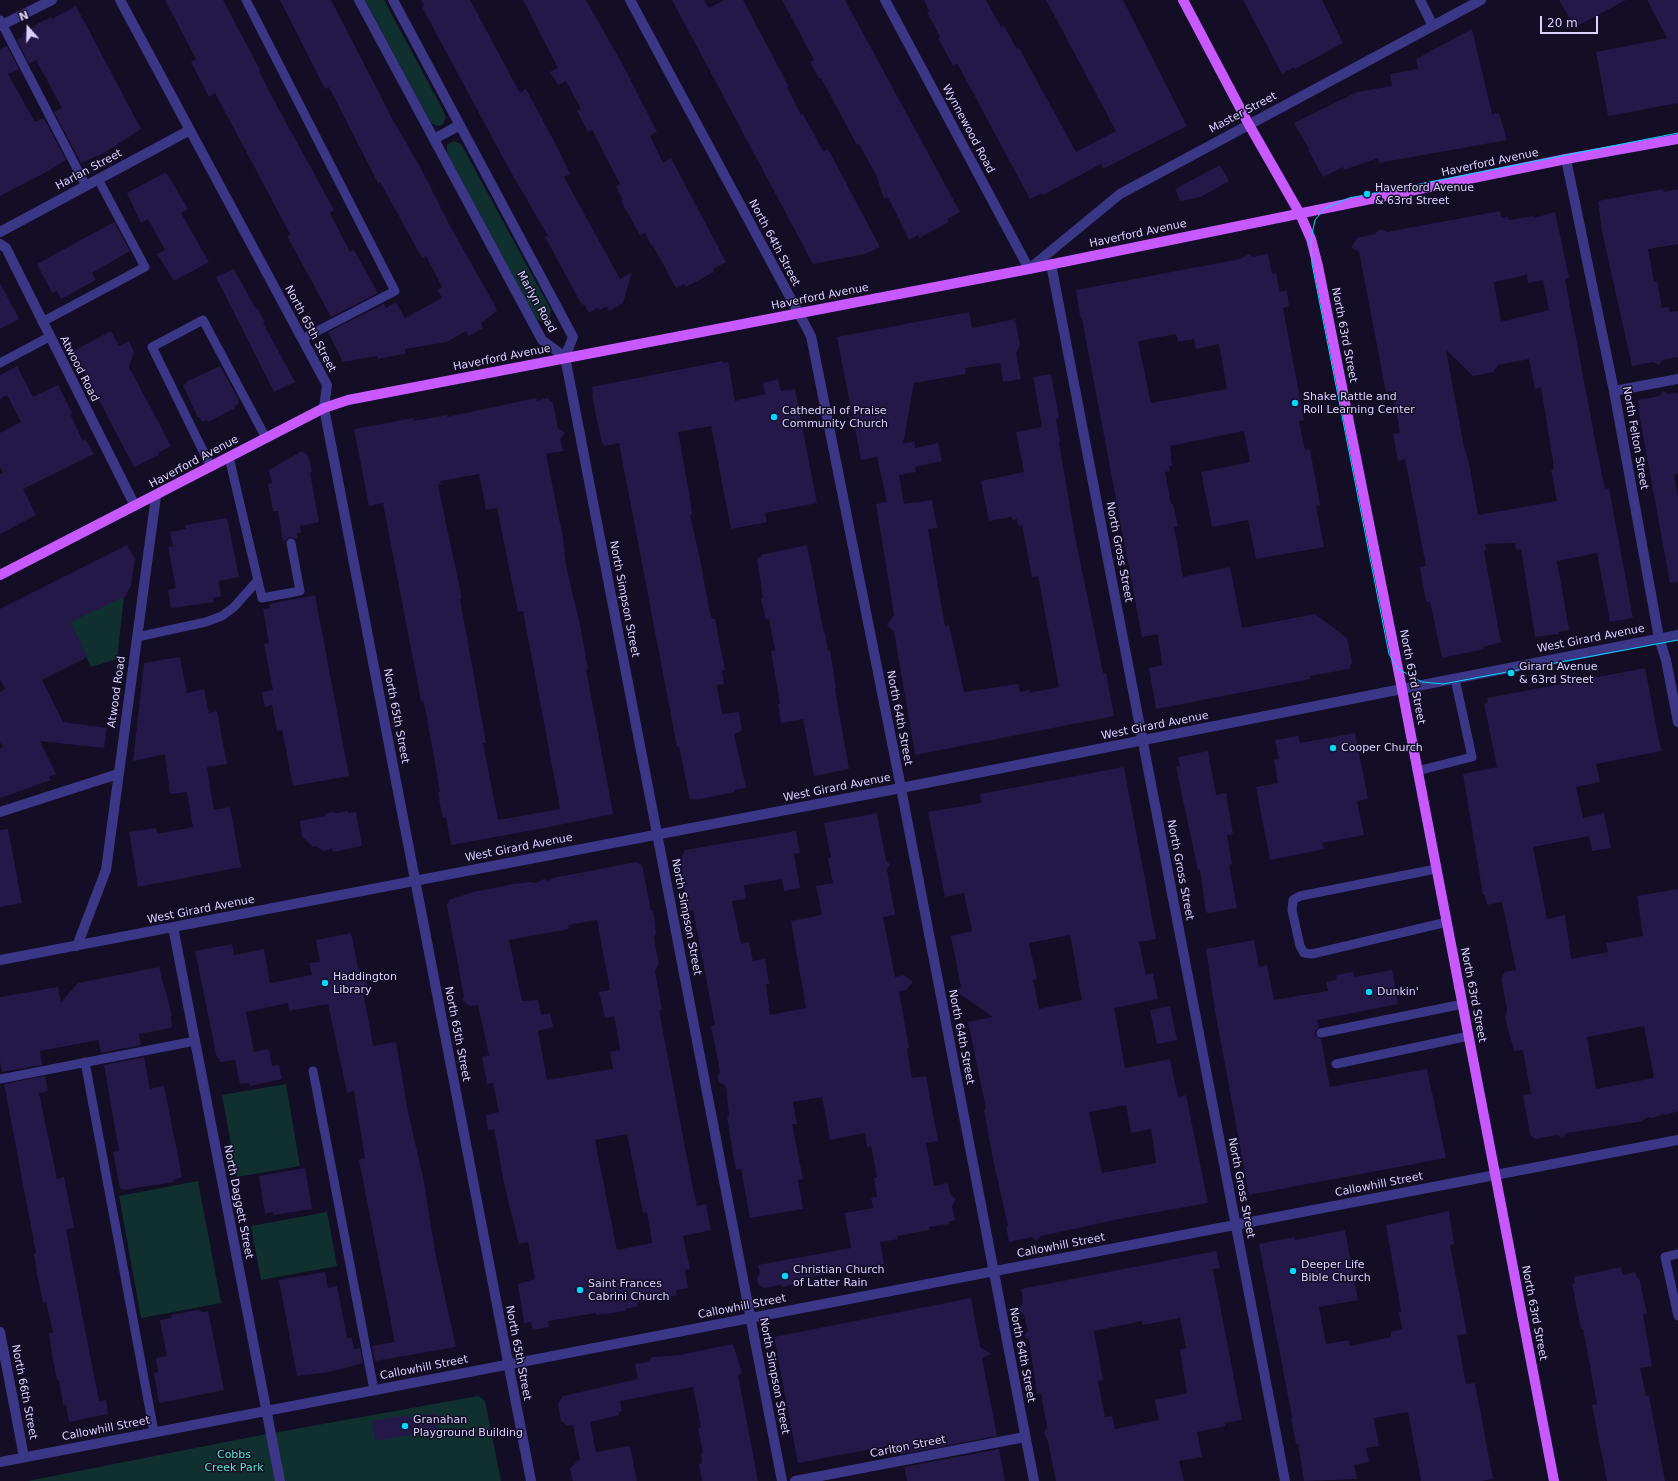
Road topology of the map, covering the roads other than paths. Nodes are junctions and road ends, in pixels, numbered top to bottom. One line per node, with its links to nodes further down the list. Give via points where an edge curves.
1 (52, 0): 11 (street)
2 (120, 0): 15 (street, North 65th Street)
3 (246, 0): 29 (lane, via 395,291)
4 (359, 0): 17 (street, Marlyn Road)
5 (393, 0): 14 (street, Marlyn Road)
6 (630, 0): 26 (street, North 64th Street)
7 (886, 0): 25 (street, Wynnewood Road)
8 (1183, 0): 13 (main road, North 63rd Street)
9 (1420, 0): 12 (street)
10 (1481, 0): 12 (street, Master Street)
11 (1, 24): 20 (lane)
12 (1434, 26): 13 (street, Master Street)
13 (1248, 123): 21 (main road, North 63rd Street); 25 (street, Master Street, via 1120,194)
14 (460, 125): 17 (street); 30 (street, Marlyn Road, via 574,337)
15 (190, 130): 19 (street, Harlan Street); 29 (street, North 65th Street)
16 (1678, 138): 18 (main road, Haverford Avenue)
17 (434, 139): 30 (street, Marlyn Road, via 542,340)
18 (1566, 159): 21 (main road, Haverford Avenue); 33 (street, North Felton Street)
19 (98, 179): 20 (street, Harlan Street); 27 (lane, via 145,267)
20 (86, 186): 22 (street, Harlan Street)
21 (1300, 214): 24 (main road, Haverford Avenue); 47 (main road, North 63rd Street, via 1311,239 1318,266)
22 (0, 232)
23 (0, 244): 27 (street, Atwood Road, via 6,248)
24 (1051, 264): 25 (main road, Haverford Avenue); 49 (street, North Gross Street)
25 (1029, 269): 26 (main road, Haverford Avenue)
26 (798, 313): 30 (main road, Haverford Avenue); 52 (street, North 64th Street, via 812,336)
27 (42, 322): 28 (street, Atwood Road)
28 (49, 337): 31 (lane); 39 (street, Atwood Road)
29 (302, 339): 34 (street, North 65th Street, via 327,385)
30 (565, 357): 34 (main road, Haverford Avenue, via 348,400); 54 (street, North Simpson Street)
31 (0, 363)
32 (1678, 379): 33 (street)
33 (1614, 391): 45 (street, North Felton Street)
34 (324, 408): 35 (main road, Haverford Avenue); 56 (street, North 65th Street)
35 (266, 438): 36 (main road, Haverford Avenue); 37 (lane, via 203,320 152,347)
36 (229, 457): 37 (main road, Haverford Avenue); 42 (lane)
37 (211, 466): 38 (main road, Haverford Avenue)
38 (156, 496): 39 (main road, Haverford Avenue); 44 (street, Atwood Road)
39 (135, 506): 41 (main road, Haverford Avenue)
40 (291, 543): 42 (lane, via 300,591 262,598)
41 (0, 575)
42 (258, 580): 44 (lane, via 234,608 222,616)
43 (1678, 635): 45 (street, West Girard Avenue)
44 (137, 637): 51 (street, Atwood Road)
45 (1659, 638): 46 (street, West Girard Avenue); 48 (street, North Felton Street)
46 (1455, 679): 47 (street, West Girard Avenue); 50 (lane, via 1472,757)
47 (1402, 689): 49 (street, West Girard Avenue); 50 (main road, North 63rd Street)
48 (1678, 722)
49 (1143, 741): 52 (street, West Girard Avenue); 71 (street, North Gross Street)
50 (1417, 771): 55 (main road, North 63rd Street)
51 (118, 774): 53 (street); 59 (street, via 106,870)
52 (901, 788): 54 (street, West Girard Avenue); 73 (street, North 64th Street)
53 (0, 812)
54 (658, 834): 56 (street, West Girard Avenue); 75 (street, North Simpson Street)
55 (1436, 869): 57 (main road, North 63rd Street); 57 (lane, via 1300,896 1293,900 1292,910 1300,946 1304,953 1312,954)
56 (416, 880): 58 (street, West Girard Avenue); 77 (street, North 65th Street)
57 (1447, 922): 61 (main road, North 63rd Street)
58 (173, 927): 59 (street, West Girard Avenue); 64 (street, North Daggett Street)
59 (77, 946): 60 (street, West Girard Avenue)
60 (0, 960)
61 (1462, 1004): 62 (lane); 63 (main road, North 63rd Street)
62 (1321, 1033)
63 (1469, 1036): 66 (lane); 70 (main road, North 63rd Street)
64 (195, 1041): 65 (lane); 79 (street, North Daggett Street)
65 (85, 1062): 68 (lane); 80 (lane)
66 (1336, 1064)
67 (313, 1071): 78 (lane)
68 (0, 1079)
69 (1678, 1140): 70 (street, Callowhill Street)
70 (1496, 1175): 71 (street, Callowhill Street); 90 (main road, North 63rd Street)
71 (1236, 1225): 73 (street, Callowhill Street); 89 (street, North Gross Street)
72 (1678, 1254): 74 (lane, via 1665,1257)
73 (993, 1271): 75 (street, Callowhill Street); 81 (street, North 64th Street)
74 (1678, 1316)
75 (751, 1318): 77 (street, Callowhill Street); 86 (street, North Simpson Street)
76 (0, 1332): 82 (street, North 66th Street)
77 (509, 1364): 78 (street, Callowhill Street); 85 (street, North 65th Street)
78 (374, 1390): 79 (street, Callowhill Street)
79 (266, 1411): 80 (street, Callowhill Street); 84 (street, North Daggett Street)
80 (154, 1432): 82 (street, Callowhill Street)
81 (1025, 1437): 87 (street, Carlton Street); 88 (street, North 64th Street)
82 (24, 1457): 83 (street, Callowhill Street)
83 (0, 1462)
84 (280, 1481)
85 (531, 1481)
86 (782, 1481)
87 (795, 1481)
88 (1034, 1481)
89 (1285, 1481)
90 (1554, 1481)

